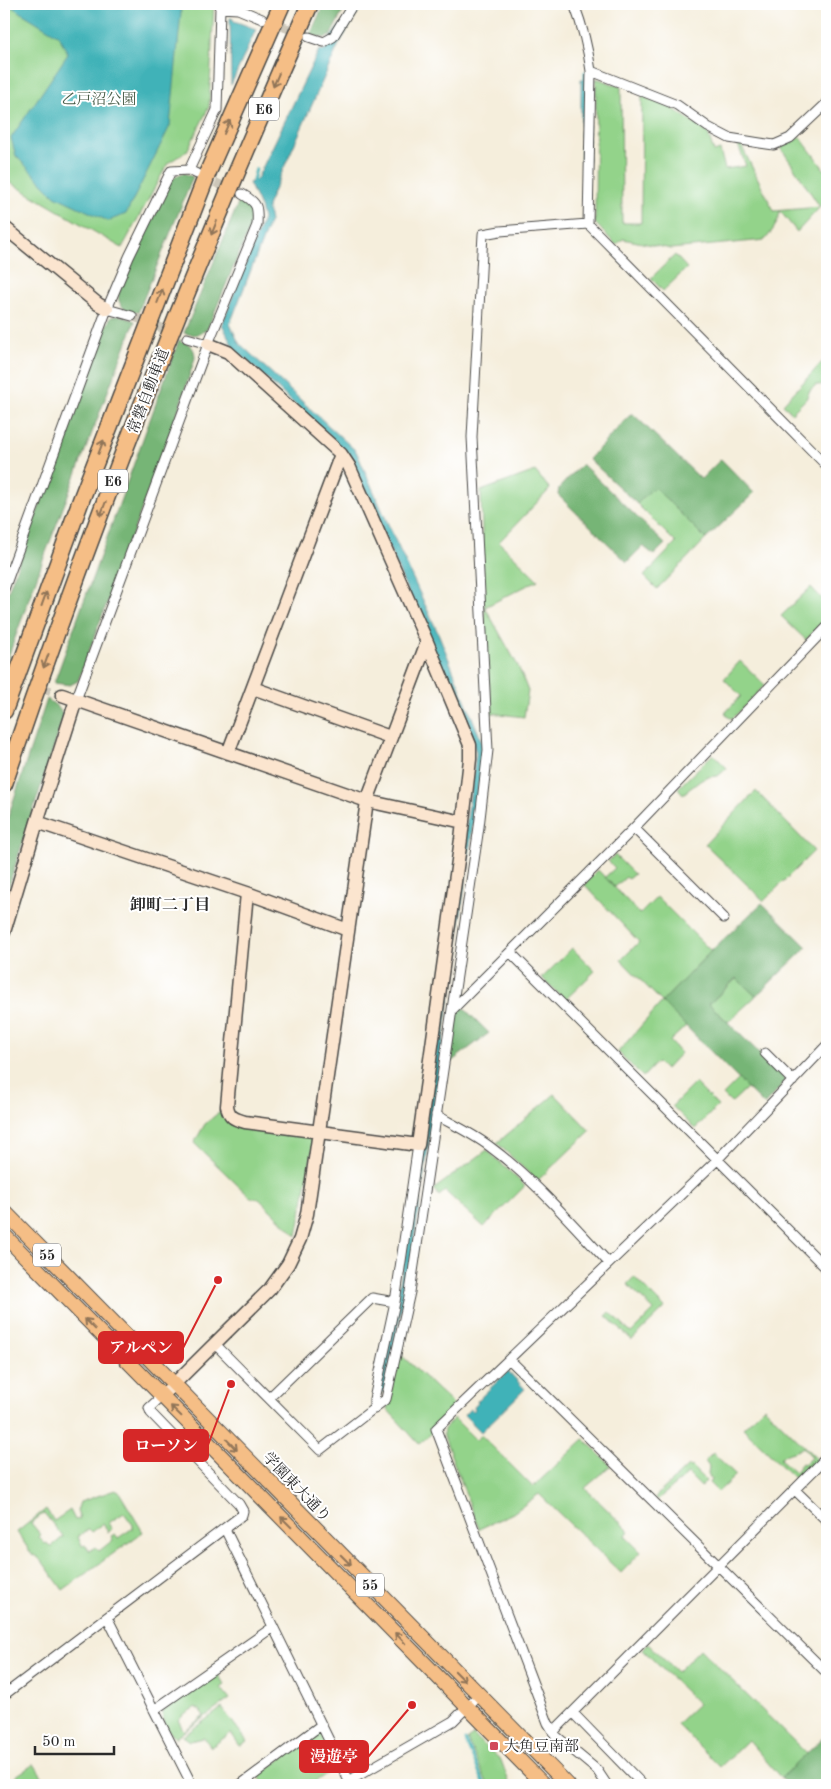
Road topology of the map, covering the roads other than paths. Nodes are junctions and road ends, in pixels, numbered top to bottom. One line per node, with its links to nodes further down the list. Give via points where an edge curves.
1 (282, 4): 7 (highway, 常磐自動車道 / E6)
2 (310, 4): 8 (highway, 常磐自動車道 / E6)
3 (353, 4): 8 (street, via 333,37 324,42)
4 (574, 4): 9 (street)
5 (219, 6): 6 (street); 11 (street, via 217,110)
6 (239, 7): 7 (street)
7 (267, 22): 11 (highway, 常磐自動車道 / E6, one-way to 7)
8 (302, 36): 12 (highway, 常磐自動車道 / E6, one-way to 12)
9 (591, 71): 10 (street, via 677,105 730,138 774,145 790,138); 13 (street)
10 (827, 103)
11 (198, 172): 15 (street, via 171,171); 27 (highway, 常磐自動車道 / E6, one-way to 11)
12 (237, 188): 18 (street, via 252,200 258,210 257,225); 30 (highway, 常磐自動車道 / E6, one-way to 30, via 168,340 42,672)
13 (588, 224): 20 (street); 40 (street, via 483,234 472,437 488,750)
14 (4, 227): 15 (street)
15 (107, 308): 16 (street); 21 (street)
16 (132, 316)
17 (188, 338): 18 (street)
18 (208, 344): 19 (street, via 228,352); 26 (street)
19 (341, 454): 23 (street); 24 (street)
20 (827, 466)
21 (4, 590)
22 (827, 627): 34 (street)
23 (427, 642): 28 (street); 33 (street, via 470,745)
24 (253, 688): 28 (street); 29 (street)
25 (62, 695): 26 (street)
26 (76, 700): 29 (street); 32 (street)
27 (4, 711)
28 (390, 736): 31 (street)
29 (228, 753): 31 (street)
30 (4, 784)
31 (367, 801): 33 (street); 37 (street)
32 (37, 822): 35 (street); 38 (street)
33 (463, 822): 46 (street)
34 (634, 828): 36 (street); 39 (street)
35 (246, 893): 37 (street); 45 (street, via 228,1113 245,1122)
36 (724, 918)
37 (348, 930): 45 (street)
38 (4, 932)
39 (510, 952): 40 (street); 47 (street)
40 (452, 1010): 44 (street)
41 (827, 1045): 43 (street)
42 (766, 1052): 43 (street)
43 (793, 1081): 47 (street)
44 (436, 1115): 50 (street, via 488,1146 528,1179); 60 (street, via 410,1292 386,1399)
45 (320, 1133): 46 (street); 55 (street, via 307,1214 288,1264 270,1289)
46 (418, 1145): 54 (street)
47 (717, 1160): 50 (street); 51 (street)
48 (4, 1211): 52 (main road, 学園東大通り / 55)
49 (4, 1236): 53 (main road, 55)
50 (609, 1263): 56 (street)
51 (827, 1268)
52 (66, 1274): 53 (street); 57 (main road, 学園東大通り / 55)
53 (53, 1286): 58 (main road, 55, one-way to 53)
54 (395, 1302): 59 (street, via 372,1298); 60 (street)
55 (214, 1343): 57 (street); 59 (street)
56 (509, 1359): 65 (street); 75 (street, via 436,1429)
57 (173, 1385): 58 (street); 70 (main road, 学園東大通り / 55, one-way to 70)
58 (160, 1397): 64 (street, via 150,1408 151,1413 240,1504 242,1516); 71 (main road, 55, one-way to 58)
59 (269, 1398): 60 (street, via 320,1450)
60 (374, 1409)
61 (827, 1457): 62 (street)
62 (795, 1490): 63 (street); 65 (street)
63 (827, 1521)
64 (225, 1528): 66 (street); 67 (street)
65 (719, 1566): 68 (street); 73 (street)
66 (107, 1617): 69 (street); 72 (street)
67 (273, 1626): 72 (street); 74 (street)
68 (827, 1673)
69 (4, 1695)
70 (479, 1695): 71 (street); 80 (main road, 学園東大通り / 55)
71 (467, 1708): 76 (street, via 453,1721); 79 (main road, 55)
72 (154, 1710): 77 (street)
73 (573, 1713): 75 (street); 82 (street)
74 (321, 1724): 76 (street); 78 (street)
75 (553, 1732): 81 (street, via 596,1770)
76 (350, 1783)
77 (192, 1785)
78 (240, 1785)
79 (544, 1785)
80 (568, 1785)
81 (607, 1785)
82 (643, 1785)

